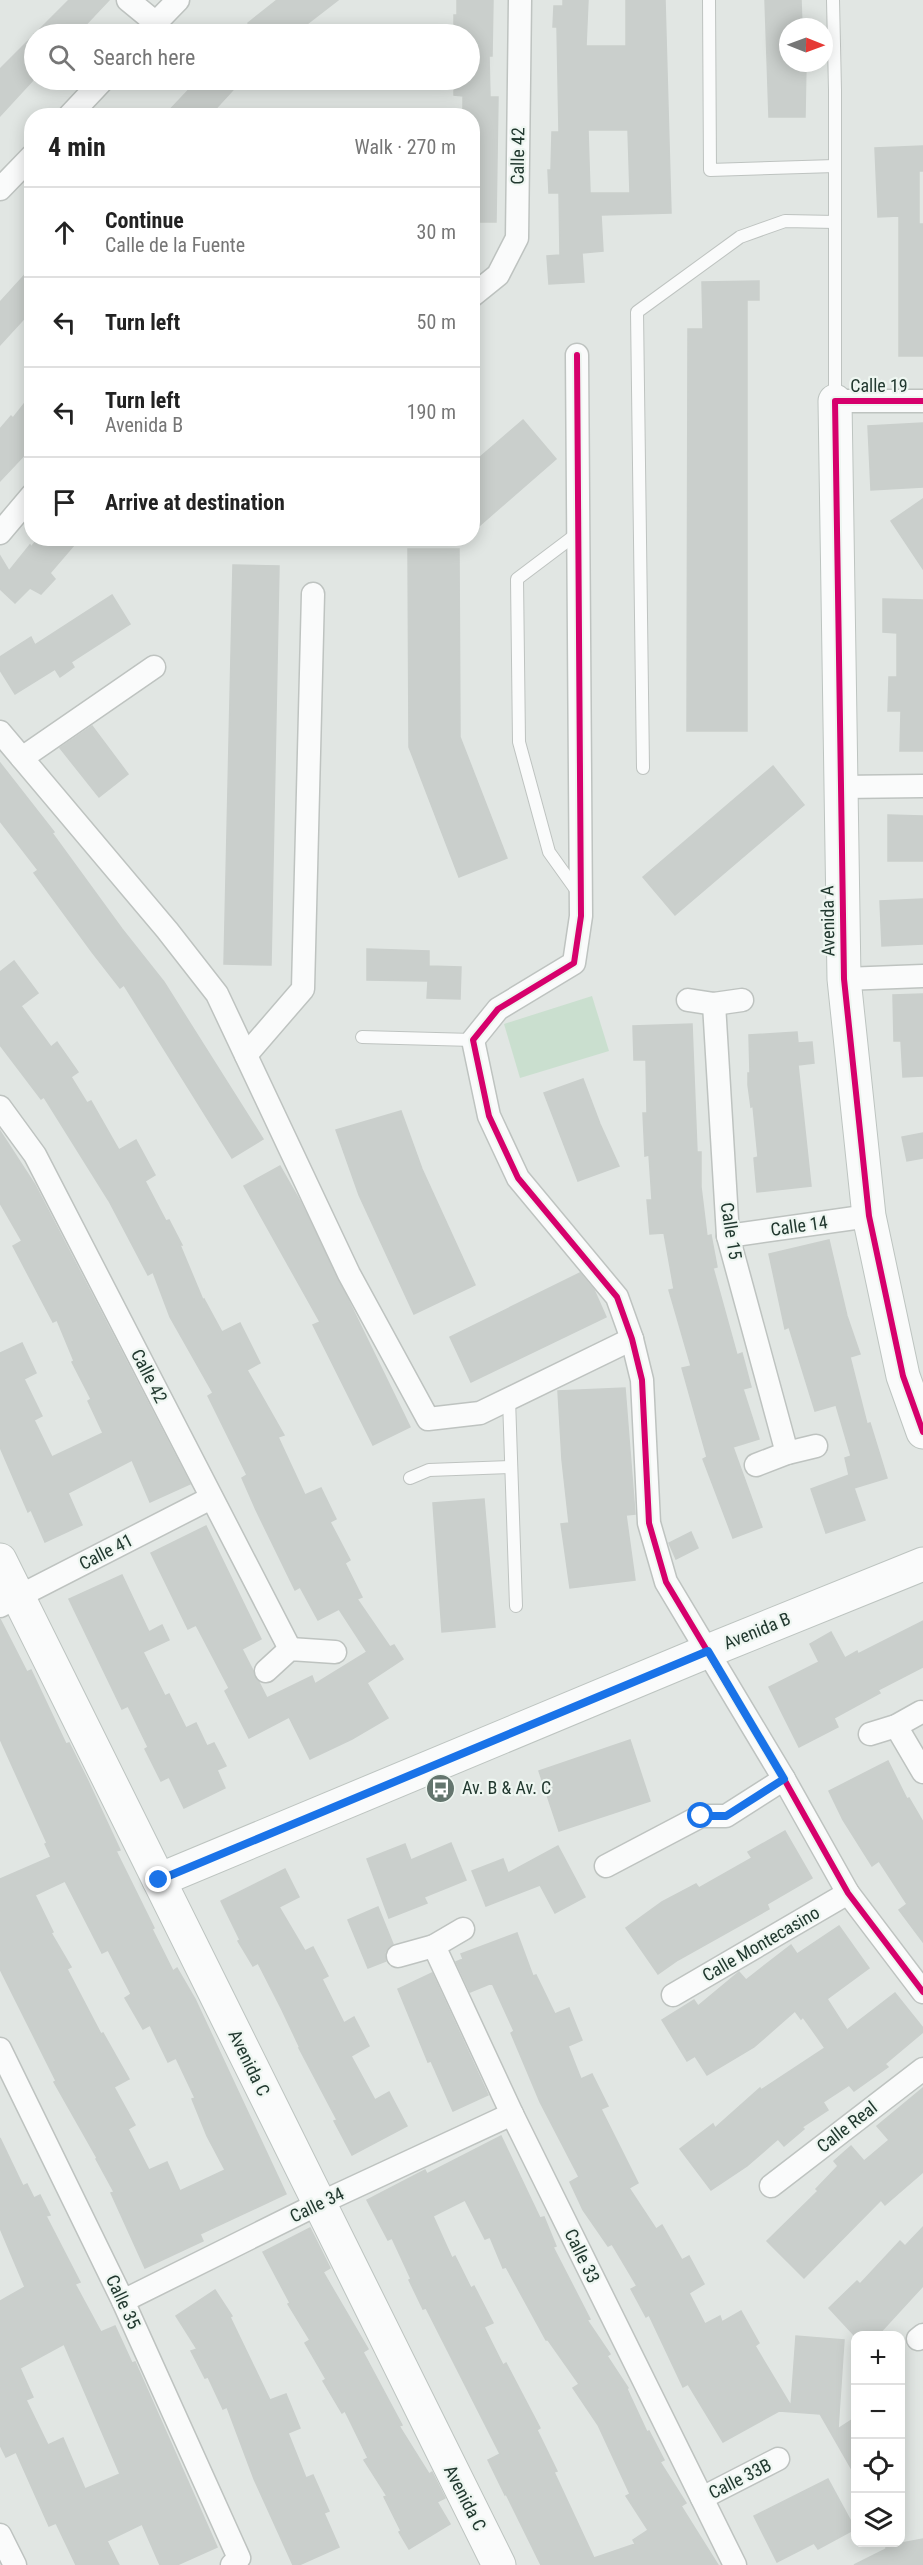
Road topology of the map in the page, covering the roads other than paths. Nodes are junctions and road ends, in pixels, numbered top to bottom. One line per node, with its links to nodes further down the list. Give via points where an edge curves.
1 (128, 0): 6 (street)
2 (177, 0): 7 (street)
3 (520, 0): 14 (street, Calle 42, via 517,238 498,275)
4 (709, 0): 11 (lane, via 710,170)
5 (833, 0): 11 (lane)
6 (146, 24)
7 (155, 24)
8 (94, 90): 9 (street)
9 (77, 108)
10 (24, 164): 12 (street)
11 (835, 166): 13 (lane)
12 (0, 189)
13 (835, 222): 16 (lane); 25 (lane, via 785,221 740,237 637,312)
14 (480, 290)
15 (577, 356): 20 (street)
16 (835, 401): 17 (street, Calle 19); 27 (street, Avenida A)
17 (923, 401)
18 (24, 504): 19 (street)
19 (0, 533)
20 (578, 533): 28 (street); 28 (lane, via 517,579 519,742 549,852)
21 (313, 594): 36 (street, via 303,989)
22 (154, 667): 24 (street)
23 (0, 732): 24 (street)
24 (22, 758): 36 (street, via 217,994)
25 (643, 768)
26 (923, 786): 27 (street)
27 (841, 787): 30 (street, Avenida A)
28 (581, 897): 35 (street, via 574,963 498,1009)
29 (923, 976): 30 (street)
30 (844, 979): 38 (street, Avenida A)
31 (688, 1000): 33 (street)
32 (742, 1000): 33 (street)
33 (714, 1004): 39 (street, Calle 15)
34 (362, 1037): 35 (lane)
35 (473, 1040): 40 (street, via 489,1116 518,1178 617,1297)
36 (246, 1055): 41 (street, via 349,1274 429,1419 480,1413)
37 (0, 1107): 48 (street, Calle 42, via 35,1155)
38 (869, 1216): 39 (street, Calle 14); 42 (street, Avenida A, via 903,1376)
39 (728, 1236): 44 (street, Calle 15)
40 (632, 1339): 41 (street); 54 (street, via 642,1380 649,1523 666,1582)
41 (508, 1399): 46 (lane)
42 (923, 1432)
43 (816, 1446): 44 (street)
44 (787, 1453): 45 (street)
45 (756, 1465)
46 (511, 1467): 47 (lane, via 429,1470); 52 (lane)
47 (410, 1478)
48 (212, 1498): 51 (street, Calle 41); 53 (street, Calle 42)
49 (0, 1560): 51 (street, Avenida C)
50 (923, 1564): 54 (street, Avenida B)
51 (9, 1601): 63 (street, Avenida C)
52 (516, 1606)
53 (290, 1649): 55 (street); 56 (street)
54 (708, 1651): 61 (street); 63 (street, Avenida B)
55 (335, 1652)
56 (266, 1671)
57 (921, 1712): 58 (street)
58 (896, 1726): 59 (street); 60 (street)
59 (870, 1734)
60 (923, 1772)
61 (784, 1779): 62 (street, via 726,1816 701,1816); 64 (street)
62 (606, 1866)
63 (159, 1880): 74 (street, Avenida C)
64 (848, 1893): 68 (street); 69 (street, Calle Montecasino)
65 (463, 1929): 66 (street)
66 (434, 1946): 67 (street); 72 (street, Calle 33)
67 (398, 1956)
68 (923, 1992)
69 (673, 1995)
70 (0, 2049): 75 (street, Calle 35)
71 (923, 2069): 73 (street, Calle Real)
72 (512, 2114): 74 (street, Calle 34); 77 (street, Calle 33)
73 (771, 2186)
74 (318, 2204): 75 (street, Calle 34); 81 (street, Avenida C)
75 (123, 2301): 79 (street, Calle 35)
76 (778, 2459): 77 (street, Calle 33B)
77 (702, 2498): 82 (street, Calle 33)
78 (0, 2535): 80 (street)
79 (236, 2561)
80 (15, 2565)
81 (499, 2565)
82 (735, 2565)

